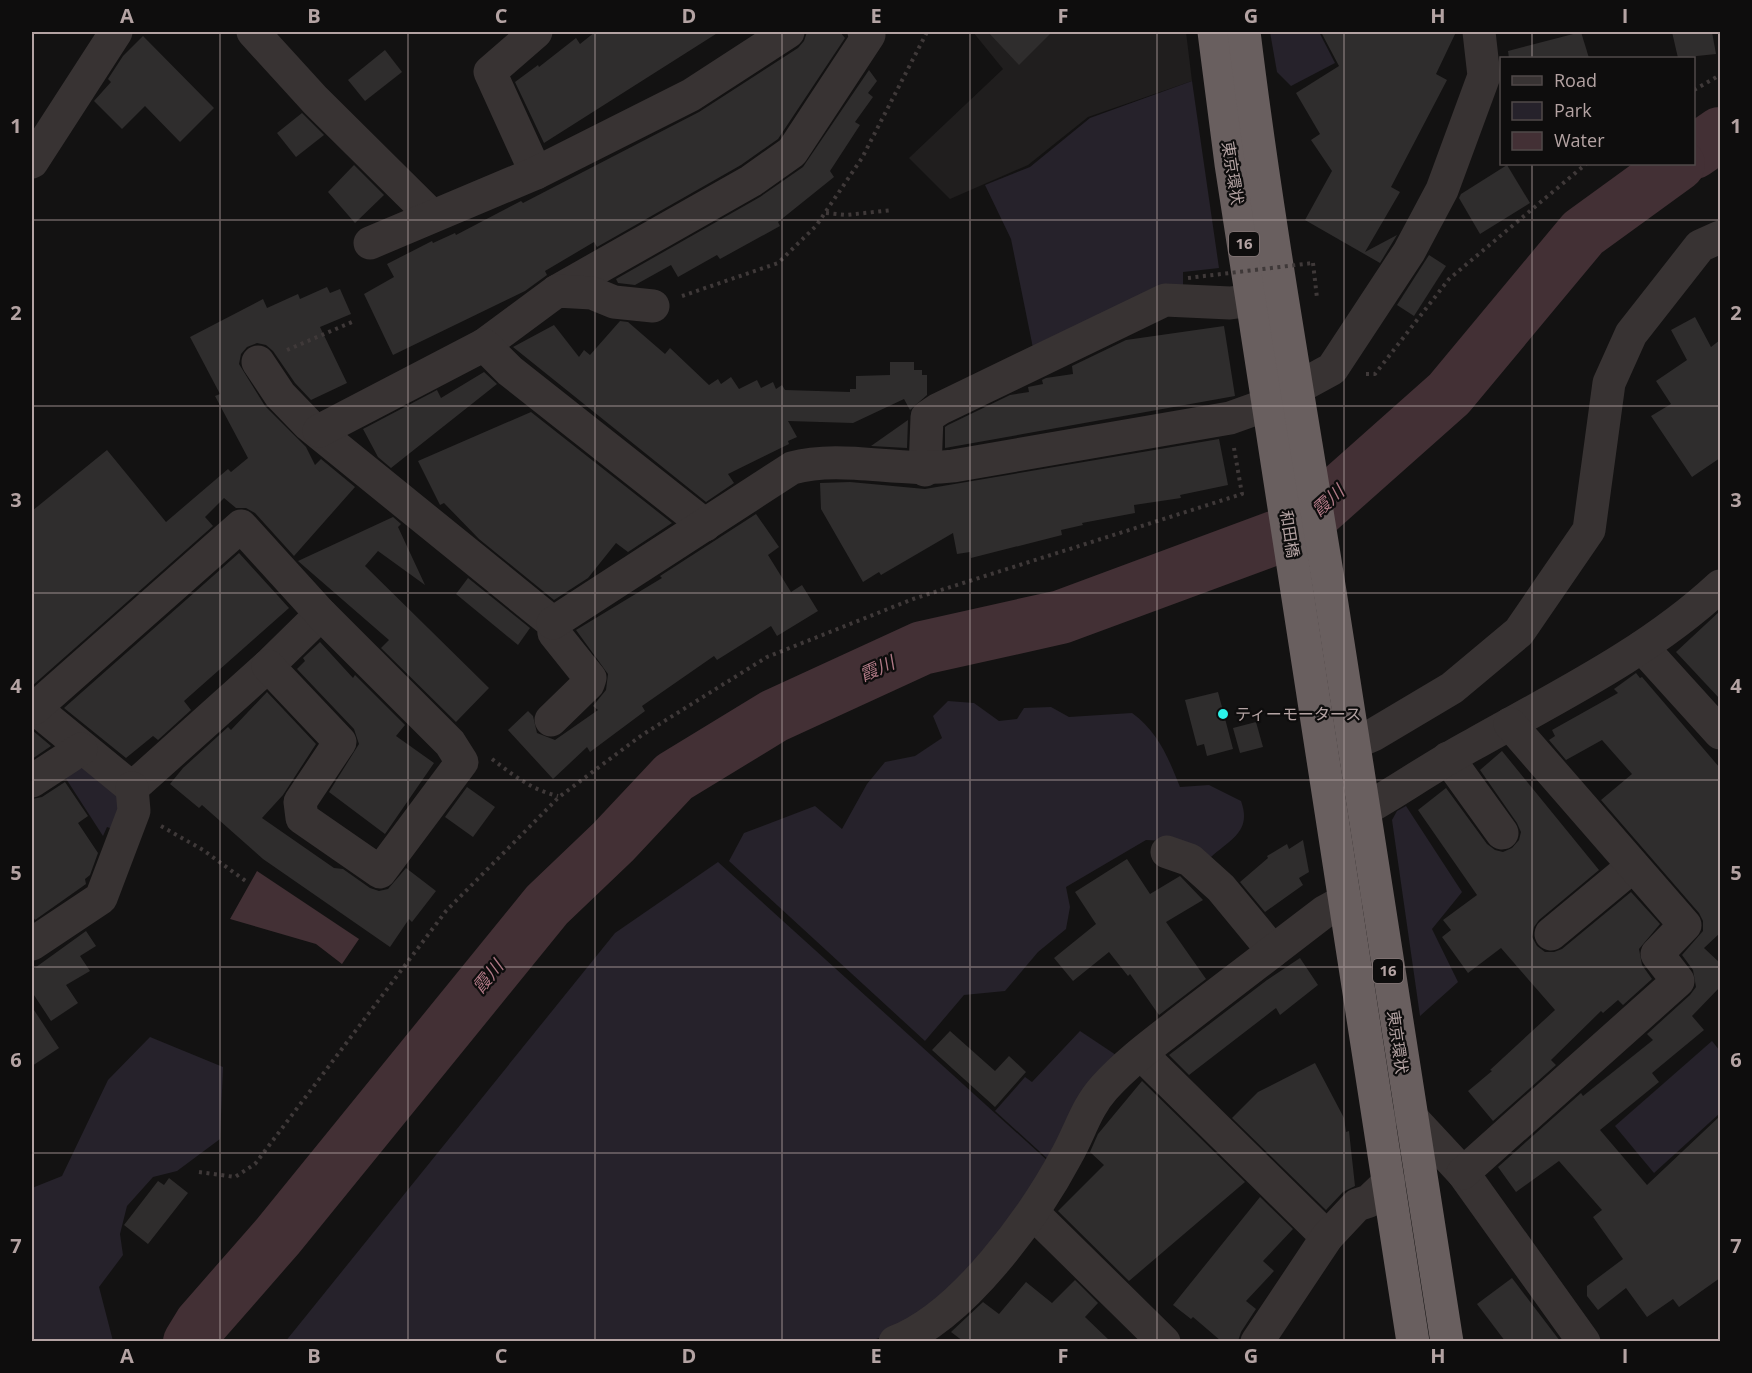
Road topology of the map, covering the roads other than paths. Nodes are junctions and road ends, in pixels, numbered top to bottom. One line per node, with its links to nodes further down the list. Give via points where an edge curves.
1 (116, 32): 9 (street)
2 (253, 32): 11 (street)
3 (536, 32): 10 (street, via 490,72)
4 (788, 32): 10 (street, via 691,95)
5 (864, 32): 14 (street, via 869,35 792,152 751,181)
6 (1214, 32): 15 (highway, 東京環状 / 16)
7 (1244, 32): 19 (highway, 東京環状 / 16, via 1259,154)
8 (1483, 32): 19 (street, via 1484,76 1442,190 1403,262 1332,369)
9 (32, 162)
10 (536, 173): 11 (street)
11 (431, 215): 13 (street)
12 (1720, 237): 36 (street, via 1700,246 1631,334 1609,383 1589,530 1519,632 1452,688)
13 (370, 243)
14 (557, 291): 16 (street, via 592,293 614,302); 17 (street)
15 (1253, 300): 20 (highway, 東京環状 / 16); 23 (street, via 1165,300 939,410 927,417)
16 (653, 306)
17 (484, 345): 21 (street); 24 (street, via 510,371)
18 (258, 362): 21 (street, via 280,394)
19 (1299, 387): 22 (highway, 東京環状 / 16)
20 (1269, 405): 22 (highway, 東京環状 / 16); 23 (street, via 1230,418)
21 (319, 431): 29 (street)
22 (1292, 450): 26 (highway, 和田橋 / 16); 27 (highway, 和田橋 / 16)
23 (925, 470): 24 (street, via 812,462 792,468)
24 (705, 525): 29 (street)
25 (1720, 586): 30 (street, via 1696,609)
26 (1332, 599): 36 (highway, 東京環状 / 16)
27 (1302, 613): 45 (highway, 東京環状 / 16)
28 (321, 614): 31 (street); 31 (street, via 450,743 462,762 380,872 302,818 300,802 340,742); 32 (street, via 241,526)
29 (553, 623): 33 (street, via 554,633 590,678)
30 (1642, 647): 34 (street); 35 (street)
31 (268, 666): 40 (street)
32 (33, 707): 37 (street)
33 (551, 720)
34 (1510, 724): 38 (street); 44 (street)
35 (1720, 733)
36 (1354, 743): 41 (highway, 東京環状 / 16)
37 (81, 749): 39 (street); 40 (street)
38 (1448, 758): 41 (street); 42 (street)
39 (32, 781)
40 (133, 800): 47 (street, via 101,898)
41 (1364, 810): 50 (highway, 東京環状 / 16)
42 (1502, 833)
43 (1167, 852): 48 (street, via 1190,860 1213,881)
44 (1633, 866): 46 (street); 51 (street, via 1685,925 1657,954 1678,981)
45 (1346, 900): 48 (street); 52 (highway, 東京環状 / 16)
46 (1551, 934)
47 (32, 944)
48 (1273, 951): 49 (street)
49 (1141, 1054): 53 (street, via 1104,1088 1081,1122); 54 (street)
50 (1409, 1115): 51 (street); 60 (highway, 東京環状 / 16)
51 (1463, 1173): 61 (street)
52 (1389, 1182): 54 (street, via 1369,1201 1357,1205); 59 (highway, 東京環状 / 16)
53 (1033, 1213): 55 (street); 57 (street)
54 (1327, 1237): 58 (street)
55 (936, 1333): 56 (street)
56 (895, 1341)
57 (1164, 1341)
58 (1257, 1341)
59 (1413, 1341)
60 (1447, 1341)
61 (1584, 1341)

